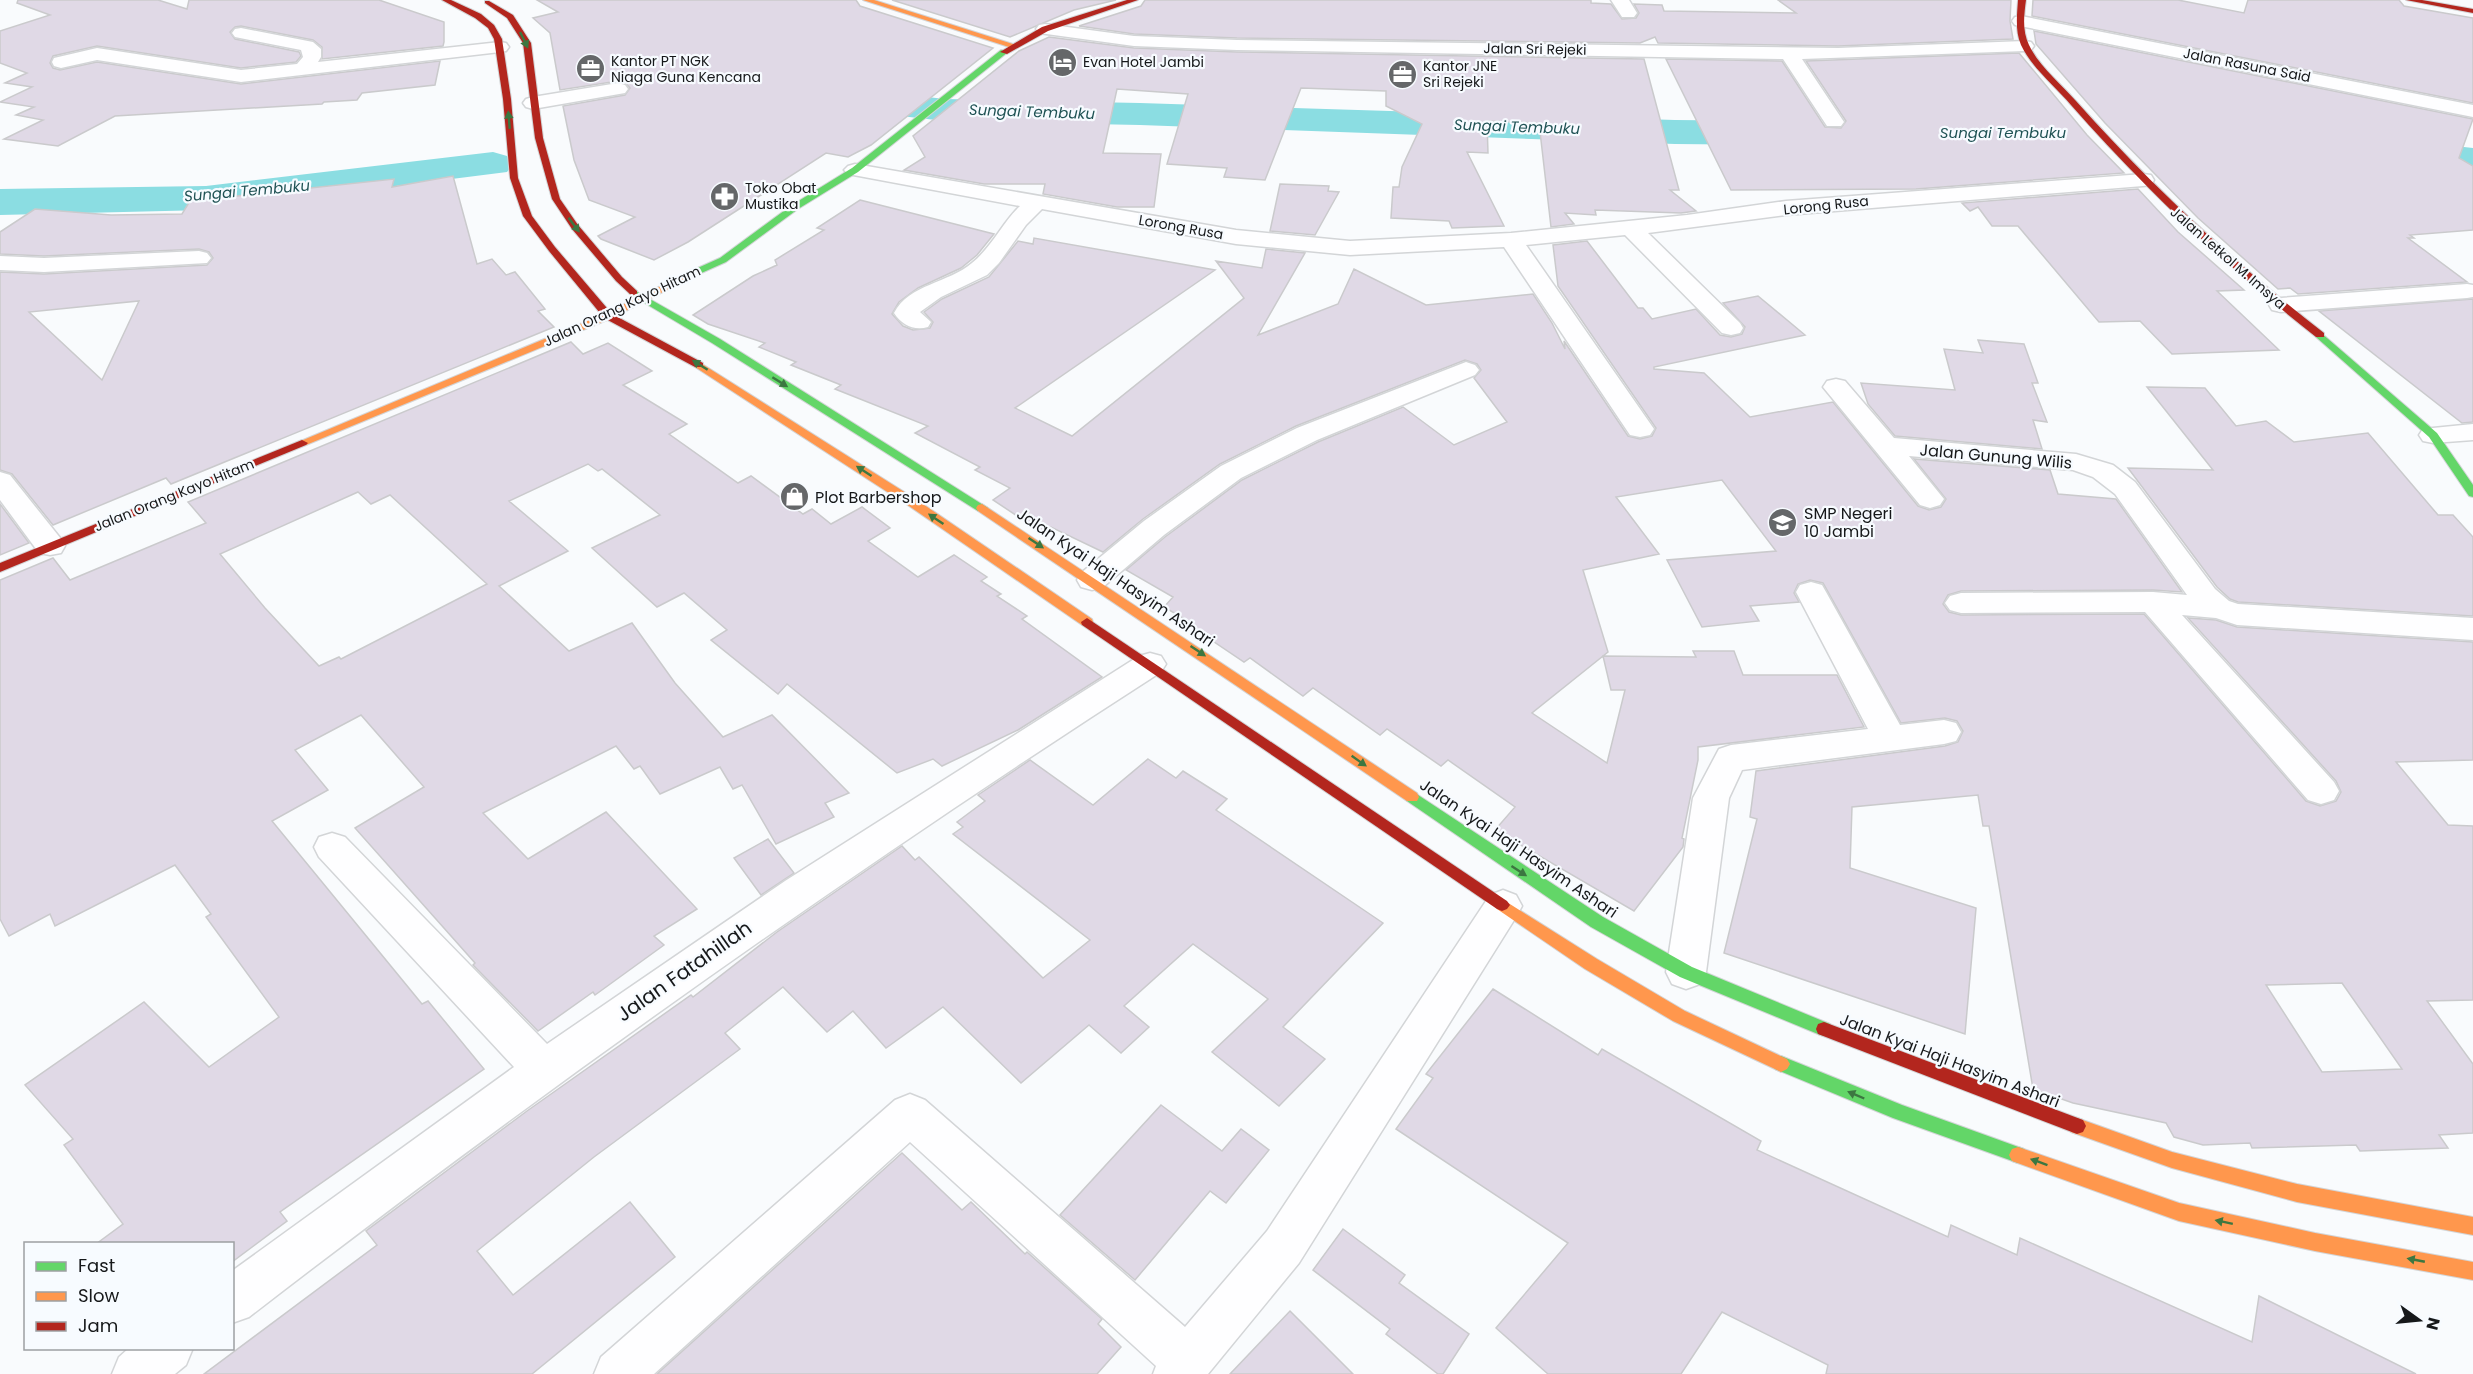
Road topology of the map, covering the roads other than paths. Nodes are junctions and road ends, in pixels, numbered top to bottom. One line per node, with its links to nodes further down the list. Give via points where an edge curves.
1 (446, 0): 13 (main road, via 491,27)
2 (484, 0): 18 (main road, Jalan Kyai Haji Hasyim Ashari, one-way to 18, via 510,17 527,43)
3 (867, 0): 11 (main road)
4 (1134, 0): 9 (main road, Jalan Orang Kayo Hitam)
5 (2022, 0): 8 (main road)
6 (2417, 1): 7 (main road)
7 (2473, 11)
8 (2021, 21): 12 (main road); 19 (street, Jalan Rasuna Said)
9 (1045, 29): 11 (main road, Jalan Orang Kayo Hitam); 14 (street, Jalan Sri Rejeki, via 1134,40 1237,45)
10 (241, 33): 16 (street, via 308,45 312,57)
11 (1012, 45): 21 (main road, Jalan Orang Kayo Hitam)
12 (2025, 46): 14 (street, Jalan Sri Rejeki); 22 (main road, Jalan Letkol M. Imsya)
13 (500, 47): 16 (street); 31 (main road, one-way to 13, via 528,216 514,178)
14 (1789, 54): 20 (street)
15 (61, 62): 16 (street, via 97,54 241,76)
16 (304, 68)
17 (618, 89): 18 (street)
18 (533, 103): 29 (main road, Jalan Kyai Haji Hasyim Ashari, one-way to 29, via 556,199 574,227)
19 (2473, 111)
20 (1834, 122)
21 (855, 170): 23 (street, Lorong Rusa); 29 (main road, Jalan Orang Kayo Hitam, via 795,207 723,260)
22 (2143, 180): 24 (street, Lorong Rusa, via 1797,207); 30 (main road, Jalan Letkol M. Imsya, via 2188,225)
23 (1038, 202): 25 (street, Lorong Rusa, via 1292,244 1361,248); 32 (street, via 1018,219 979,270 908,309 908,317)
24 (1631, 228): 25 (street, Lorong Rusa); 33 (street)
25 (1511, 240): 36 (street)
26 (200, 258): 27 (street, via 44,265)
27 (0, 263)
28 (2467, 291): 30 (street)
29 (640, 298): 31 (main road, Jalan Orang Kayo Hitam); 45 (main road, Jalan Kyai Haji Hasyim Ashari, one-way to 45, via 716,341)
30 (2281, 305): 38 (main road, Jalan Letkol M. Imsya, via 2332,344)
31 (608, 316): 43 (main road, Jalan Orang Kayo Hitam); 51 (main road, one-way to 31, via 913,503 688,358)
32 (919, 322)
33 (1731, 328)
34 (1466, 370): 45 (street, via 1307,434 1231,472 1154,528)
35 (1836, 387): 39 (street, Jalan Gunung Wilis)
36 (1640, 429)
37 (2473, 432): 38 (street)
38 (2433, 435): 41 (main road, Jalan Letkol M. Imsya)
39 (1886, 446): 42 (street, Jalan Gunung Wilis); 49 (street, Jalan Gunung Wilis, via 2076,462 2103,471 2125,488 2204,596)
40 (0, 482): 43 (street)
41 (2473, 493)
42 (1930, 499)
43 (50, 546): 44 (main road, Jalan Orang Kayo Hitam)
44 (0, 568)
45 (1092, 580): 57 (main road, Jalan Kyai Haji Hasyim Ashari, one-way to 57, via 1511,866)
46 (1811, 592): 53 (street)
47 (2153, 602): 48 (street); 49 (street); 54 (street)
48 (1961, 603)
49 (2218, 608): 50 (street, via 2246,615)
50 (2473, 629)
51 (1150, 664): 56 (main road); 58 (street, Jalan Fatahillah, via 706,953)
52 (1944, 732): 53 (street)
53 (1891, 739): 57 (street, via 1731,758 1711,798)
54 (2321, 791)
55 (332, 847): 58 (street)
56 (1503, 906): 61 (main road, one-way to 56, via 2179,1212 1788,1067 1679,1016); 65 (street, via 1283,1247)
57 (1686, 972): 59 (main road, Jalan Kyai Haji Hasyim Ashari, via 1899,1063 2172,1160)
58 (544, 1070): 63 (street, Jalan Fatahillah)
59 (2297, 1193): 60 (main road, Jalan Kyai Haji Hasyim Ashari); 61 (main road)
60 (2473, 1226)
61 (2315, 1242): 62 (main road, one-way to 61)
62 (2473, 1271)
63 (234, 1298)
64 (166, 1350): 66 (street)
65 (1182, 1368): 67 (street, via 910,1114)
66 (136, 1374)
67 (618, 1374)

